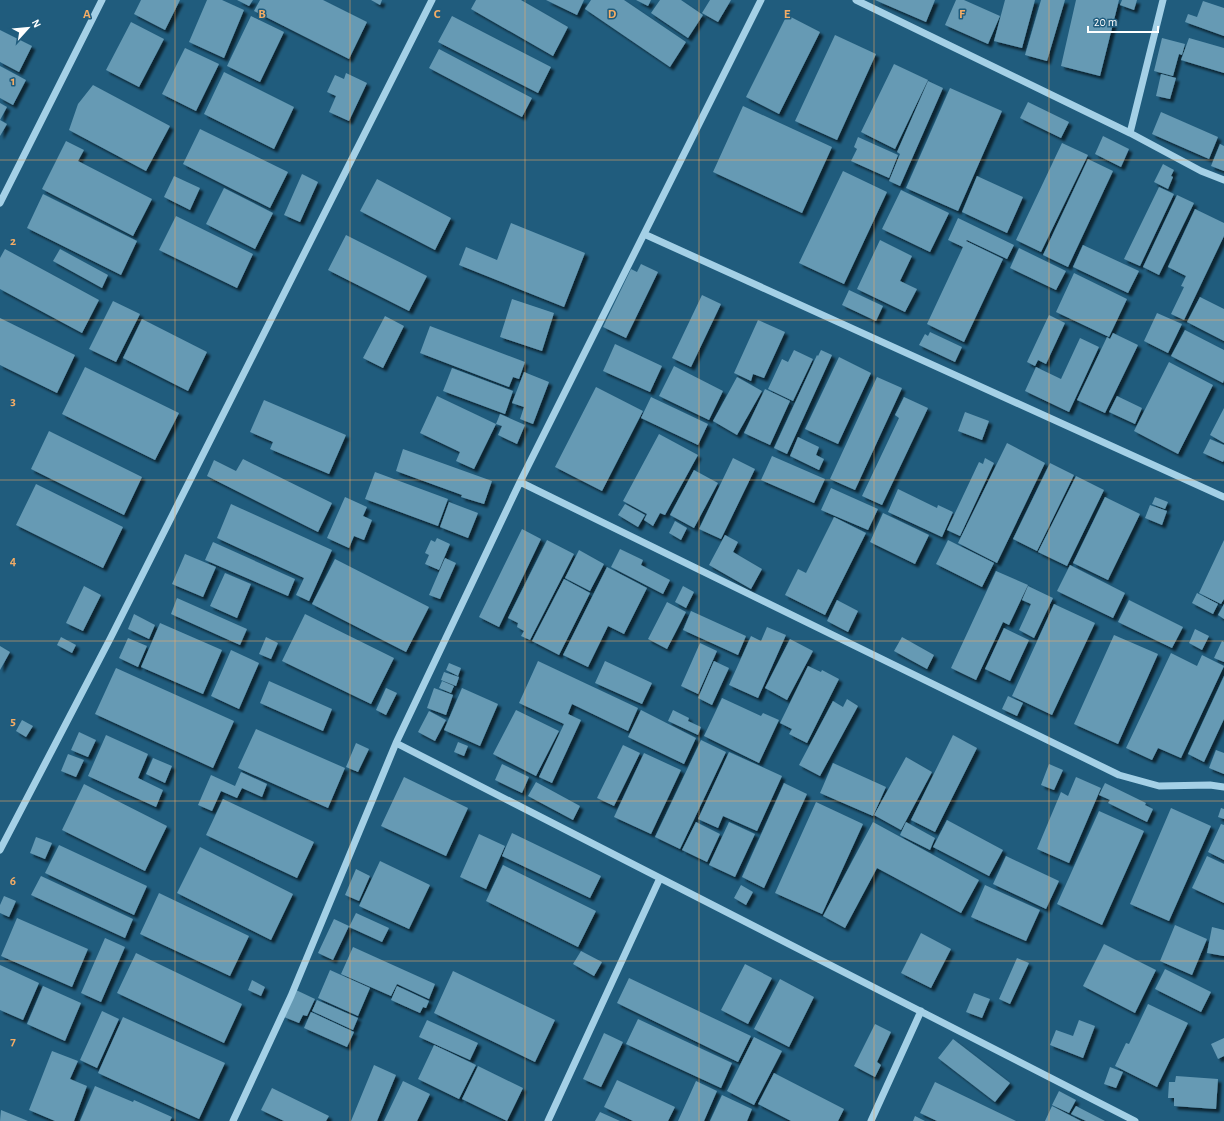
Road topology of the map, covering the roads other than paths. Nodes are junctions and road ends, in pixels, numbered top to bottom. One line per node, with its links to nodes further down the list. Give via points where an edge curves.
1 (102, 0): 8 (street)
2 (432, 0): 14 (street, via 110,639)
3 (761, 0): 9 (street)
4 (856, 0): 6 (street)
5 (1163, 0): 6 (street)
6 (1130, 133): 7 (street, via 1201,171)
7 (1224, 180)
8 (0, 203)
9 (644, 234): 10 (street); 11 (street)
10 (520, 482): 12 (street); 13 (street, via 1119,775 1159,786)
11 (1224, 497)
12 (396, 744): 15 (street); 17 (street, via 291,996)
13 (1224, 787)
14 (0, 850)
15 (660, 878): 16 (street); 18 (street)
16 (922, 1011): 19 (street); 20 (street)
17 (233, 1121)
18 (548, 1121)
19 (871, 1121)
20 (1135, 1121)

